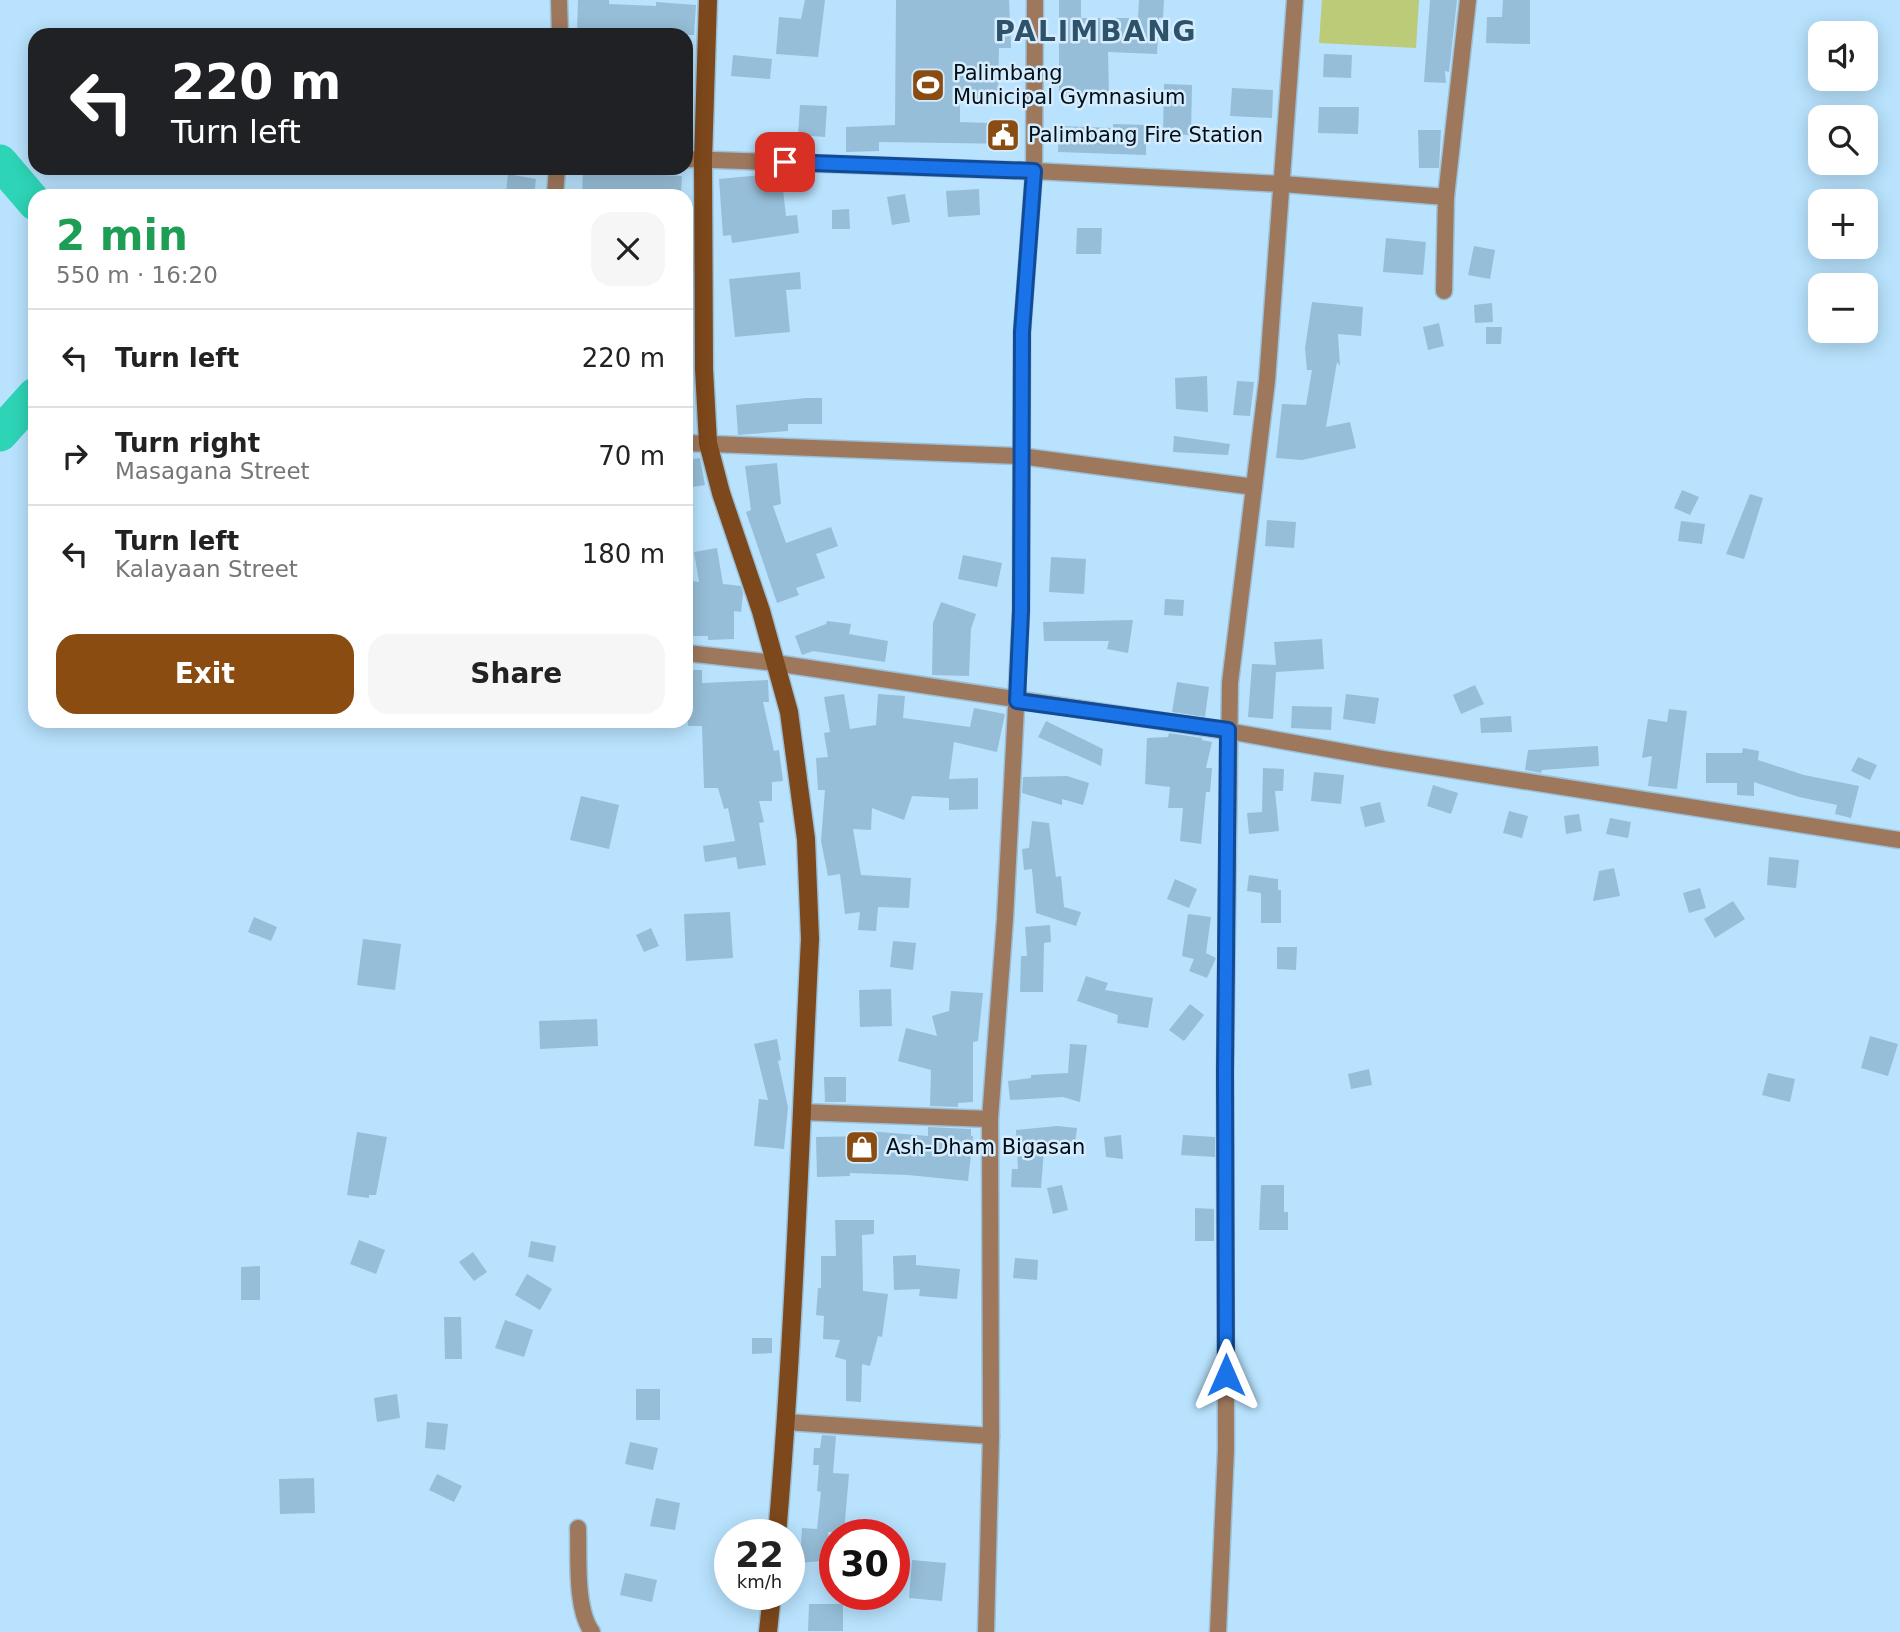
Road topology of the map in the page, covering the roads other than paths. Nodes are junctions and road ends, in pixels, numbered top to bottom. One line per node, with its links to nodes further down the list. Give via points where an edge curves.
1 (559, 0): 6 (street)
2 (708, 0): 7 (street)
3 (1035, 0): 8 (street)
4 (1295, 0): 9 (street)
5 (1468, 0): 10 (street)
6 (560, 28)
7 (694, 159): 8 (street); 13 (street)
8 (1034, 171): 9 (street); 14 (street, via 1022,332)
9 (1283, 184): 10 (street); 15 (street)
10 (1446, 197): 11 (street)
11 (1444, 291)
12 (693, 443): 13 (street)
13 (708, 443): 14 (street); 17 (street)
14 (1020, 456): 15 (street); 18 (street)
15 (1254, 487): 19 (street)
16 (693, 654): 17 (street)
17 (775, 663): 18 (street); 21 (street, via 789,712 809,888)
18 (1017, 701): 19 (street); 22 (street)
19 (1228, 730): 20 (street, via 1530,783); 31 (street, via 1226,1435)
20 (1900, 840)
21 (801, 1112): 22 (street); 23 (street)
22 (990, 1119): 24 (street)
23 (786, 1422): 24 (street); 25 (street)
24 (991, 1436): 30 (street)
25 (778, 1519)
26 (578, 1528): 28 (street, via 580,1595)
27 (770, 1610): 29 (street)
28 (592, 1632)
29 (768, 1632)
30 (986, 1632)
31 (1217, 1632)

